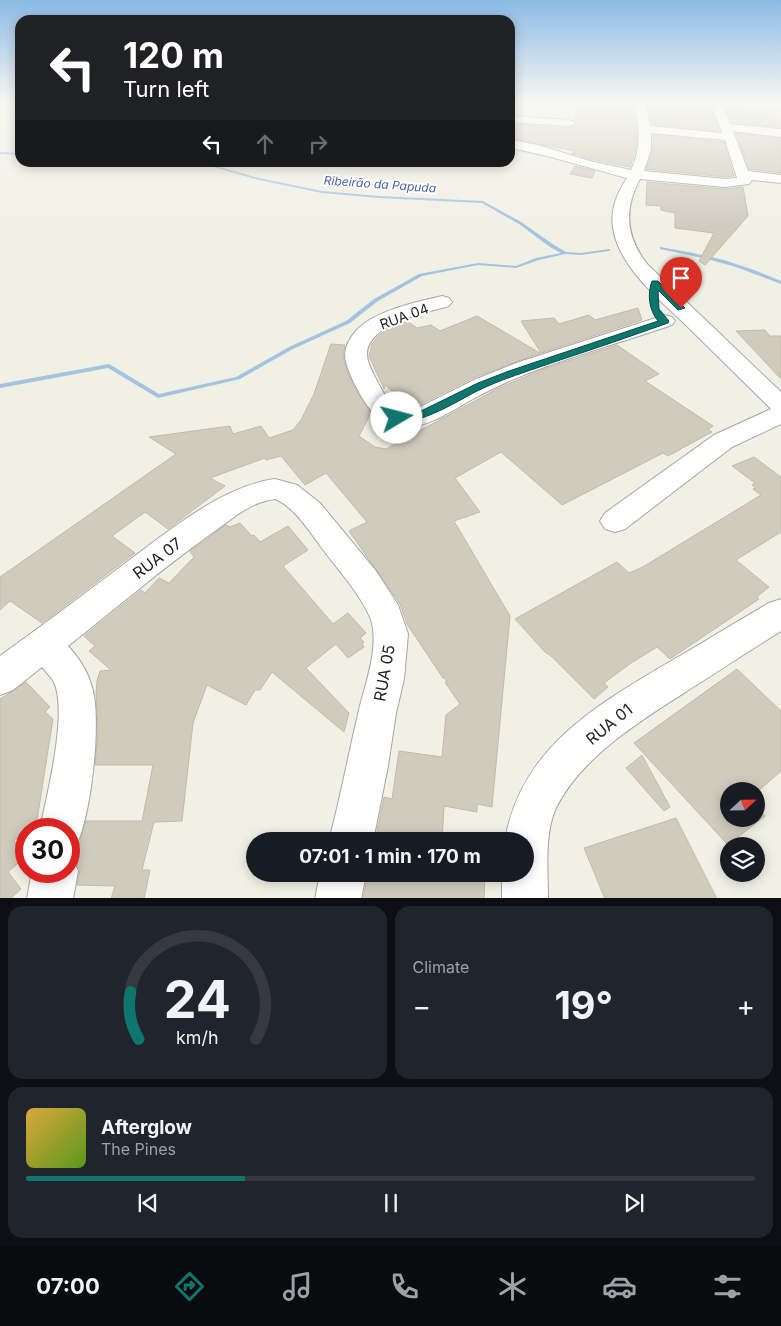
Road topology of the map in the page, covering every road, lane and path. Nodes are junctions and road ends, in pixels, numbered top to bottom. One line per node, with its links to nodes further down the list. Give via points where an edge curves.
1 (645, 144): 4 (street)
2 (734, 144): 5 (street)
3 (515, 145): 4 (street, via 563,152 601,168)
4 (636, 174): 5 (street, via 734,183 746,180); 7 (street, via 621,205 621,229 628,249)
5 (742, 175): 6 (street)
6 (781, 179)
7 (655, 283): 9 (street, via 655,309); 10 (street)
8 (442, 302): 9 (street, RUA 04, via 381,322 363,335 358,344 356,356 369,385 382,408 397,418 425,414 509,374)
9 (665, 321): 10 (street)
10 (718, 344): 11 (street)
11 (781, 405)
12 (781, 414): 13 (street, via 723,441)
13 (615, 520)
14 (320, 525): 16 (street, RUA 07, via 310,511 287,492 275,489 260,491 240,499 174,544); 19 (street, RUA 05, via 378,599 391,634 386,679)
15 (781, 613): 24 (street, RUA 01, via 627,707 598,730 554,775 540,796 531,822 525,859)
16 (44, 644): 17 (street, RUA 07); 18 (street, via 71,680 76,711)
17 (0, 678)
18 (64, 818)
19 (353, 832)
20 (341, 882): 23 (street)
21 (53, 883): 22 (street)
22 (50, 898)
23 (338, 898)
24 (525, 898)

